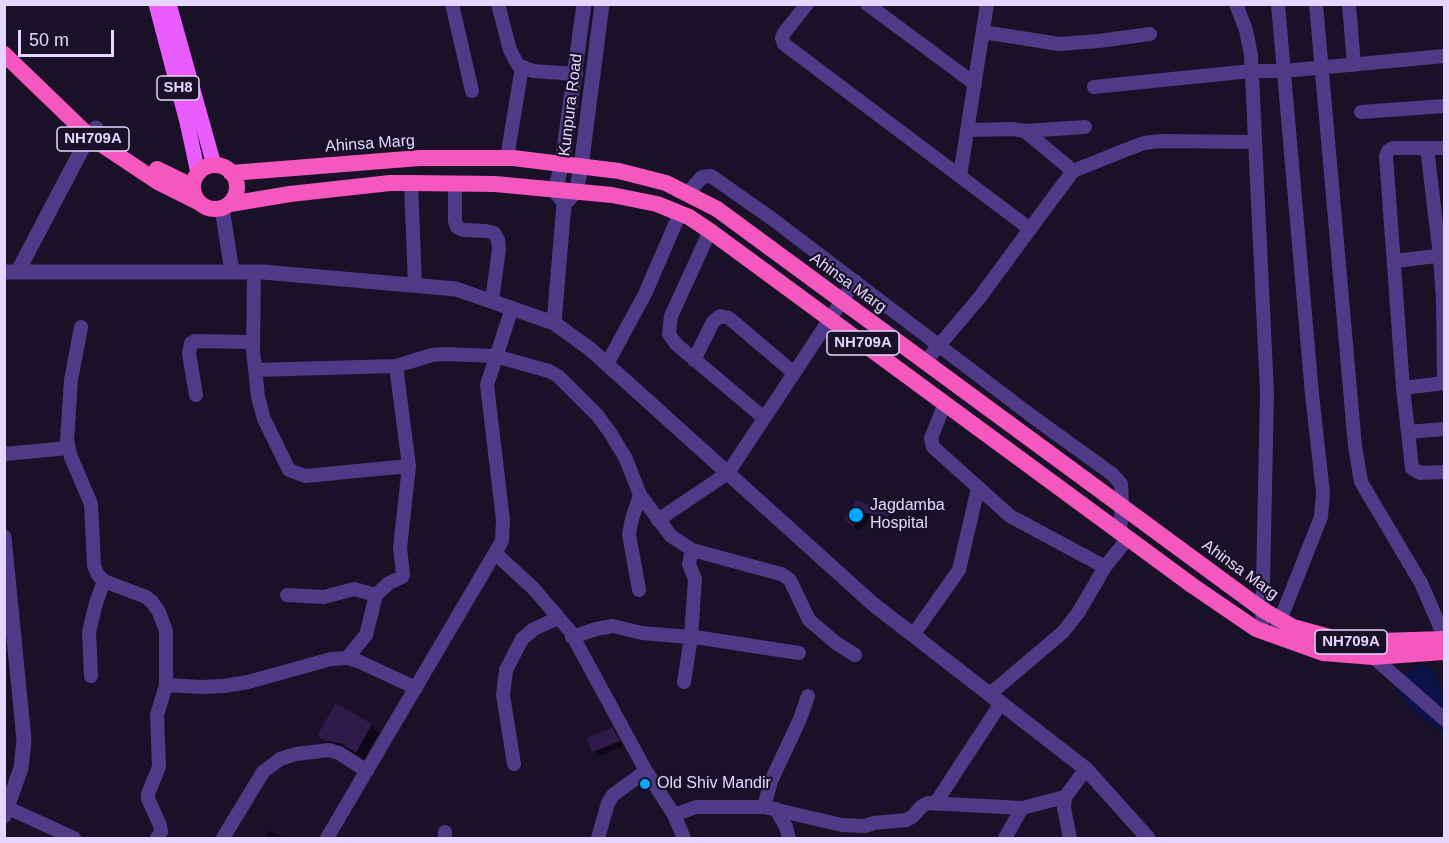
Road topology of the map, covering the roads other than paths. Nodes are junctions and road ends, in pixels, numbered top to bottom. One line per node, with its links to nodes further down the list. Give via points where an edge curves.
1 (156, 4): 46 (main road, SH8, via 187,122)
2 (169, 4): 39 (main road, SH8)
3 (452, 4): 27 (street)
4 (498, 4): 20 (street, via 514,61)
5 (584, 4): 24 (street)
6 (602, 4): 40 (street, Kunpura Road)
7 (807, 4): 43 (street, via 784,33 784,44)
8 (867, 4): 25 (street)
9 (987, 4): 14 (street)
10 (1236, 4): 22 (street, via 1251,45)
11 (1278, 4): 23 (street)
12 (1316, 4): 21 (street)
13 (1349, 4): 19 (street)
14 (983, 32): 15 (street, via 1059,44); 25 (street)
15 (1150, 34)
16 (4, 43): 33 (highway, NH709A)
17 (4, 54): 33 (highway, NH709A)
18 (1444, 56): 19 (street)
19 (1354, 65): 21 (street)
20 (522, 67): 24 (street); 37 (street)
21 (1322, 68): 23 (street); 110 (street, via 1355,446 1362,482 1421,583)
22 (1251, 71): 23 (street); 26 (street); 34 (street)
23 (1284, 71): 106 (street, via 1323,493 1322,517)
24 (576, 74): 38 (street)
25 (975, 84): 31 (street)
26 (1094, 87)
27 (472, 91)
28 (1444, 106): 29 (street)
29 (1361, 112)
30 (1085, 127): 32 (street)
31 (967, 130): 32 (street); 43 (street)
32 (1025, 131): 41 (street)
33 (92, 132): 46 (highway, NH709A, via 158,182); 57 (street)
34 (1255, 142): 41 (street, via 1144,143); 104 (street, via 1267,393)
35 (1427, 148): 36 (street); 52 (street); 56 (street, via 1393,148 1386,156)
36 (1444, 148)
37 (507, 158): 38 (highway, Ahinsa Marg / NH709A); 42 (highway, Ahinsa Marg / NH709A, via 420,158)
38 (562, 164): 40 (highway, Ahinsa Marg / NH709A); 49 (street)
39 (214, 165): 42 (highway, NH709A); 46 (highway, via 204,168)
40 (581, 167): 47 (street, Kunpura Road); 48 (highway, Ahinsa Marg / NH709A, via 619,171 666,183)
41 (1074, 171): 53 (street)
42 (231, 173): 50 (highway, via 237,189)
43 (960, 176): 53 (street)
44 (411, 183): 45 (highway, Ahinsa Marg / NH709A); 50 (highway, Ahinsa Marg / NH709A, via 290,194); 61 (street)
45 (455, 183): 49 (highway, Ahinsa Marg / NH709A, via 495,184); 63 (street, via 457,227 494,233 498,240)
46 (196, 187): 50 (highway, NH709A, via 205,207 213,210)
47 (576, 192): 49 (highway, Ahinsa Marg / NH709A); 51 (highway, Ahinsa Marg / NH709A, via 657,204)
48 (687, 194): 60 (street, via 702,177 711,176); 62 (highway, Ahinsa Marg / NH709A, via 717,209)
49 (559, 197): 67 (street)
50 (226, 206): 58 (street)
51 (680, 213): 54 (highway, Ahinsa Marg / NH709A); 74 (street, via 645,294)
52 (1440, 215): 55 (street)
53 (1030, 229): 70 (street)
54 (710, 231): 66 (highway, Ahinsa Marg / NH709A); 72 (street, via 668,326 676,344)
55 (1442, 256): 56 (street); 64 (street)
56 (1395, 261): 80 (street)
57 (11, 272): 58 (street)
58 (232, 272): 59 (street)
59 (254, 272): 61 (street); 69 (street)
60 (855, 281): 62 (street); 70 (street)
61 (414, 285): 63 (street, via 456,289)
62 (842, 300): 66 (street); 73 (highway, Ahinsa Marg / NH709A)
63 (492, 301): 65 (street)
64 (1444, 302): 78 (street)
65 (512, 308): 67 (street); 71 (street)
66 (830, 318): 77 (street); 82 (highway, Ahinsa Marg / NH709A)
67 (554, 322): 74 (street)
68 (81, 327): 86 (street, via 71,380)
69 (253, 342): 76 (street); 81 (street, via 191,343)
70 (940, 345): 73 (street); 93 (street, via 1116,477 1121,484)
71 (495, 357): 75 (street, via 432,355); 92 (street, via 558,376 611,434); 98 (street, via 486,385 503,520 502,542)
72 (694, 360): 77 (street, via 720,316 729,318); 83 (street)
73 (925, 362): 93 (highway, Ahinsa Marg / NH709A)
74 (607, 364): 90 (street)
75 (396, 366): 76 (street); 88 (street)
76 (255, 370): 88 (street, via 264,419 289,470 305,476)
77 (794, 373): 83 (street)
78 (1444, 375)
79 (1444, 383): 80 (street)
80 (1403, 388): 85 (street)
81 (196, 395)
82 (945, 403): 91 (street, via 930,442); 95 (highway, Ahinsa Marg / NH709A)
83 (764, 418): 90 (street)
84 (1444, 429): 85 (street)
85 (1408, 432): 89 (street, via 1412,468)
86 (68, 448): 87 (street); 100 (street, via 91,504 92,557)
87 (4, 454)
88 (409, 466): 103 (street, via 400,548 402,577)
89 (1444, 472)
90 (728, 473): 94 (street); 107 (street, via 873,604)
91 (978, 488): 99 (street, via 1010,516); 107 (street, via 959,570)
92 (640, 495): 94 (street); 101 (street, via 629,534)
93 (1122, 506): 95 (street); 104 (highway, Ahinsa Marg / NH709A)
94 (658, 519): 97 (street, via 671,536)
95 (1124, 535): 99 (street); 106 (highway, Ahinsa Marg / NH709A, via 1216,602)
96 (4, 537): 131 (street, via 24,740 21,768)
97 (692, 550): 109 (street); 113 (street, via 786,577 809,620)
98 (496, 554): 105 (street); 119 (street)
99 (1105, 567): 121 (street, via 1063,632)
100 (104, 581): 116 (street, via 89,632); 118 (street, via 146,597 156,606 166,631)
101 (639, 590)
102 (286, 595): 103 (street, via 324,597 354,589)
103 (376, 595): 115 (street, via 366,635)
104 (1263, 610): 106 (highway, Ahinsa Marg / NH709A)
105 (558, 618): 108 (street); 123 (street, via 522,639 506,670 503,695)
106 (1272, 629): 110 (highway, Ahinsa Marg / NH709A, via 1293,627 1348,642); 114 (highway, Ahinsa Marg / NH709A, via 1323,653)
107 (913, 635): 121 (street)
108 (572, 637): 109 (street, via 609,626); 126 (street)
109 (692, 637): 112 (street); 117 (street)
110 (1444, 638)
111 (1444, 652): 114 (highway, Ahinsa Marg / NH709A)
112 (799, 653)
113 (855, 655)
114 (1373, 657): 122 (street)
115 (347, 658): 118 (street, via 315,662 224,686); 119 (street)
116 (91, 676)
117 (684, 682)
118 (166, 684): 134 (street, via 158,714 159,767 148,794 160,825)
119 (416, 688): 125 (street)
120 (808, 696): 129 (street, via 771,781)
121 (996, 699): 124 (street); 128 (street)
122 (1444, 719)
123 (514, 764)
124 (1086, 769): 127 (street); 142 (street)
125 (367, 771): 135 (street, via 329,750 280,759 263,772); 136 (street)
126 (646, 771): 132 (street); 137 (street, via 613,795)
127 (1065, 798): 130 (street); 141 (street)
128 (935, 804): 129 (street, via 922,806 906,820 865,826 842,825); 130 (street)
129 (770, 808): 132 (street, via 696,807); 139 (street, via 786,827)
130 (1022, 808): 140 (street)
131 (6, 812): 133 (street)
132 (674, 815): 138 (street)
133 (74, 838)
134 (158, 838)
135 (222, 838)
136 (327, 838)
137 (598, 838)
138 (684, 838)
139 (789, 838)
140 (1005, 838)
141 (1070, 838)
142 (1148, 838)

